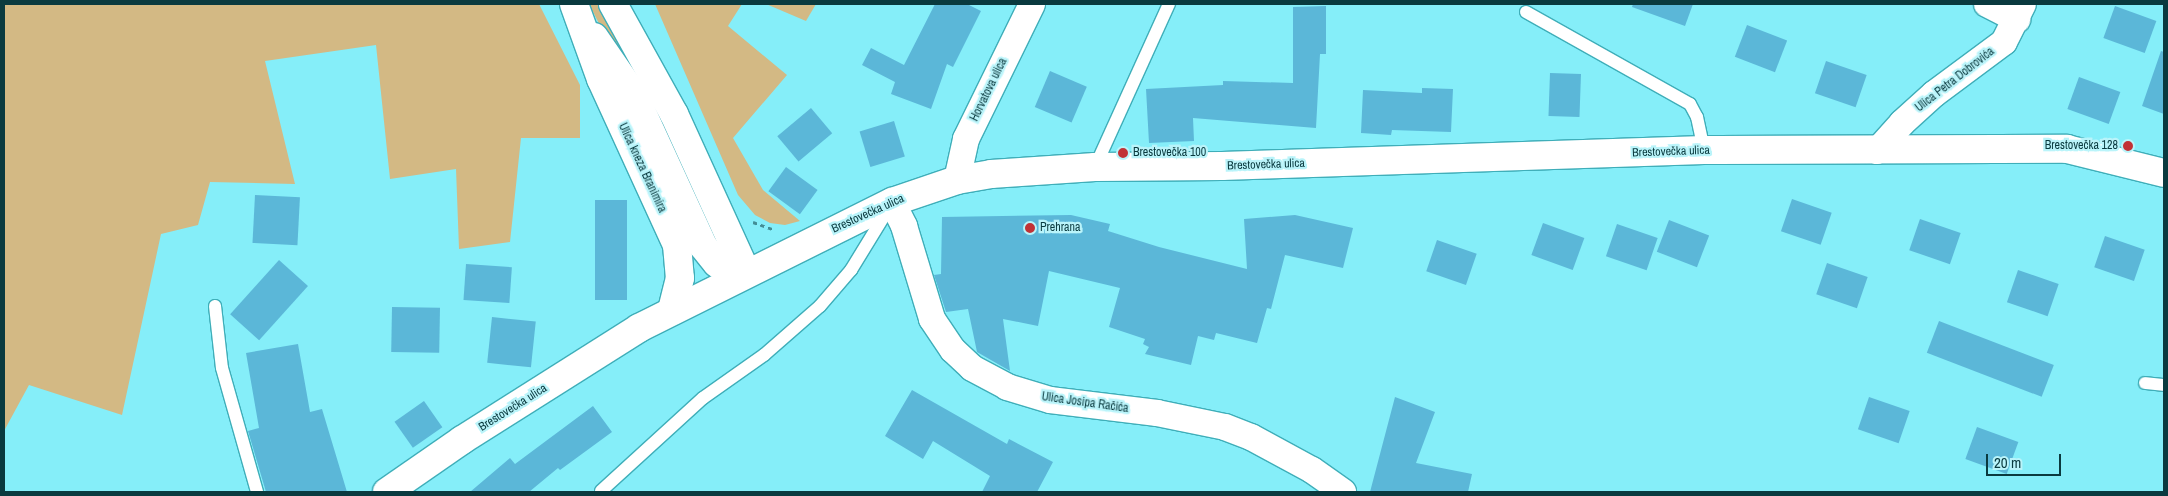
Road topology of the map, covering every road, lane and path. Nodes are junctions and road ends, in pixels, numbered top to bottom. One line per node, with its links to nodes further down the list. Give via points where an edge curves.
1 (613, 4): 16 (street, via 674,114)
2 (1032, 4): 12 (street, Horvatova ulica, via 966,139)
3 (1169, 4): 10 (lane)
4 (1987, 4): 5 (street)
5 (2020, 11): 9 (street, Ulica Petra Dobrovića, via 2004,42 1934,94 1902,123)
6 (1526, 12): 8 (lane, via 1690,104 1697,117)
7 (579, 15): 16 (street, Ulica kneza Branimira, via 634,95 703,246 717,263); 18 (street, Ulica kneza Branimira, via 601,79 677,245 680,278)
8 (1704, 150): 9 (street, Brestovečka ulica); 10 (street, Brestovečka ulica, via 1232,166)
9 (1878, 151): 11 (street, Brestovečka ulica, via 2067,149)
10 (1095, 167): 12 (street, Brestovečka ulica, via 991,174)
11 (2164, 173)
12 (958, 180): 13 (street, Brestovečka ulica)
13 (892, 202): 16 (street, Brestovečka ulica); 21 (lane, via 851,270 820,306 764,355 703,398); 24 (street, Ulica Josipa Račića, via 904,226 932,319 953,350 972,368 1008,387 1050,400 1157,413 1225,427 1252,437 1312,470)
14 (751, 219): 15 (path, via 756,224)
15 (781, 231)
16 (741, 275): 18 (street, Brestovečka ulica)
17 (216, 306): 22 (lane, via 222,368)
18 (672, 311): 23 (street, Brestovečka ulica, via 462,440)
19 (2145, 383): 20 (lane)
20 (2164, 385)
21 (601, 490)
22 (257, 492)
23 (387, 492)
24 (1343, 492)

